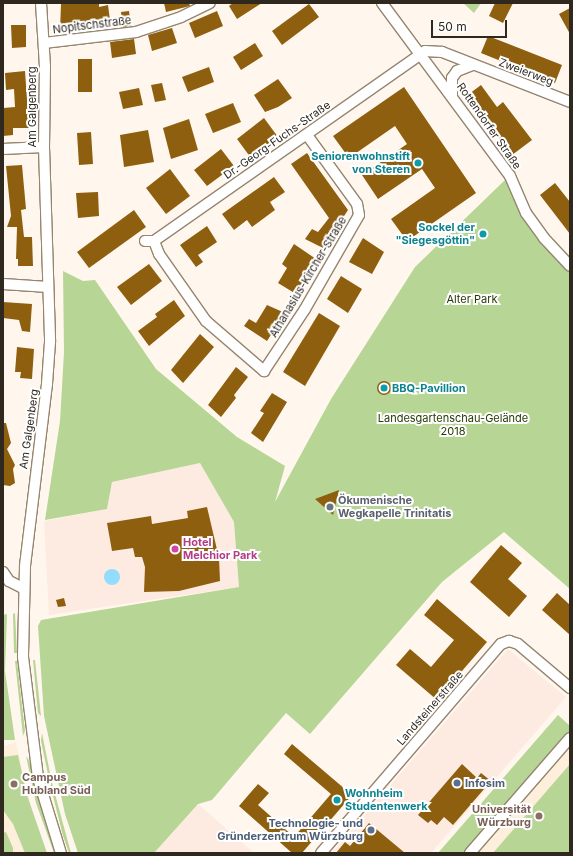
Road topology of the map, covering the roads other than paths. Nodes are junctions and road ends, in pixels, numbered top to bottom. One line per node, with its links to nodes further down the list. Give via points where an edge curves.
1 (41, 3): 4 (street, Am Galgenberg)
2 (210, 3): 4 (street, Nopitschstraße, via 181,17 136,32)
3 (382, 3): 5 (street, Rottendorfer Straße)
4 (44, 43): 10 (street, Am Galgenberg)
5 (420, 53): 6 (street, Zweierweg, via 442,52); 7 (street, Rottendorfer Straße); 9 (street, Dr.-Georg-Fuchs-Straße)
6 (473, 65): 7 (street, via 457,71 452,78); 8 (street, Zweierweg)
7 (452, 95): 12 (street, Rottendorfer Straße, via 515,185 526,212 544,238)
8 (570, 102)
9 (307, 134): 15 (street, Athanasius-Kircher-Straße, via 357,204 359,215 305,309); 15 (street, Dr.-Georg-Fuchs-Straße, via 149,241 206,321)
10 (44, 147): 11 (street); 14 (street, Am Galgenberg)
11 (3, 149)
12 (570, 266)
13 (3, 284): 14 (street)
14 (48, 287): 17 (street, Am Galgenberg, via 50,342 47,384)
15 (264, 371)
16 (3, 574): 17 (street)
17 (23, 588): 20 (street, Am Galgenberg, via 23,657 32,744 42,792)
18 (570, 688): 21 (street, Landsteinerstraße, via 518,644 510,641 501,644)
19 (570, 738): 22 (street)
20 (61, 853)
21 (321, 853)
22 (470, 853)

